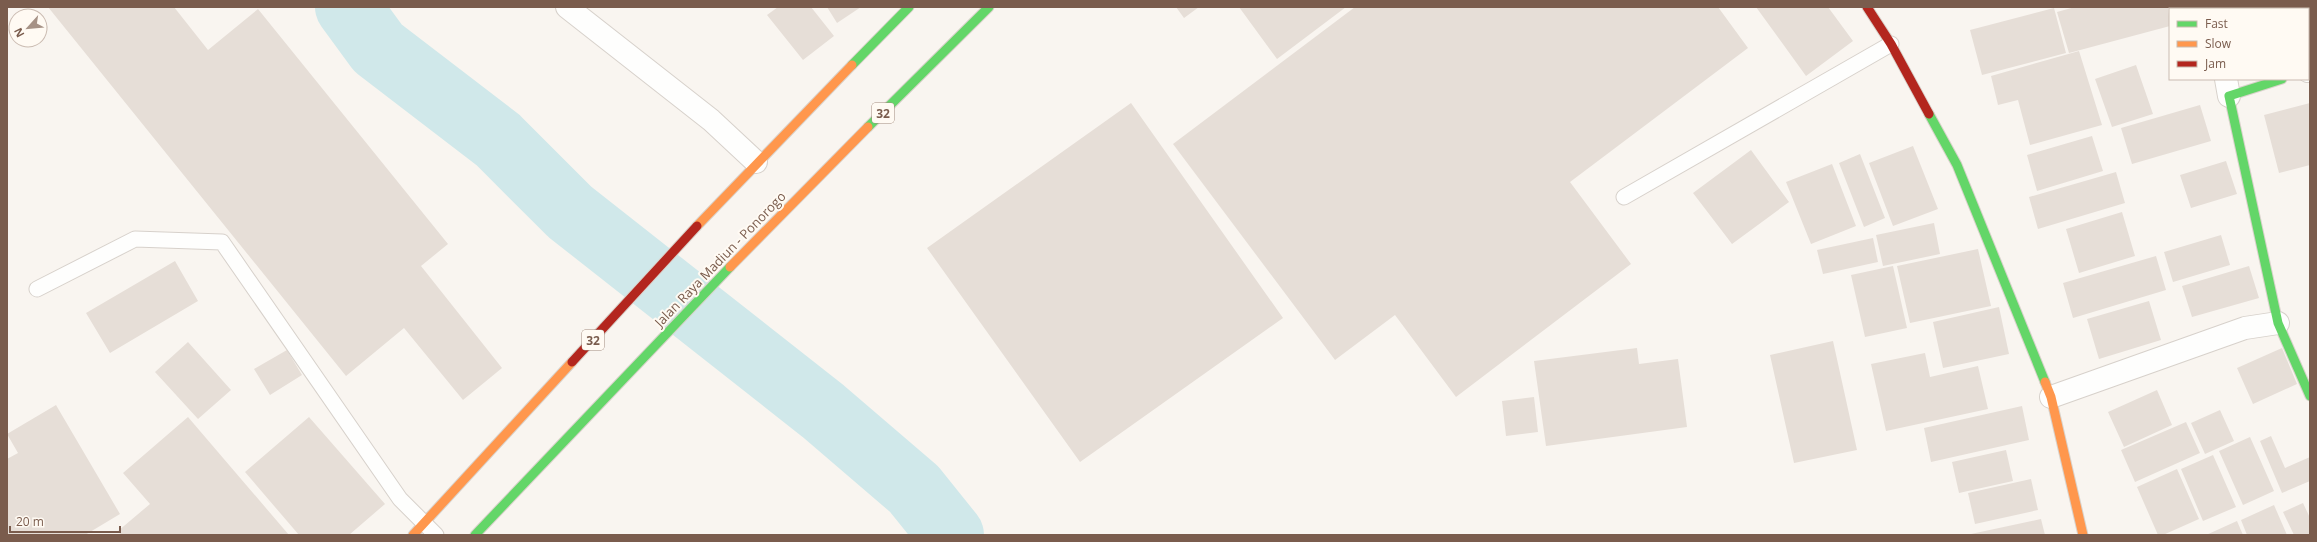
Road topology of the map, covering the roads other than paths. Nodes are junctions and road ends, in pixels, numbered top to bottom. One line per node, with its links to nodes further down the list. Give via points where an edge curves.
1 (567, 7): 8 (street, via 711,120 733,140)
2 (909, 7): 8 (main road, 32)
3 (989, 7): 15 (main road, Jalan Raya Madiun - Ponorogo / 32, via 776,218)
4 (1867, 7): 5 (main road)
5 (1891, 44): 9 (lane); 13 (main road, via 1957,164)
6 (2276, 80): 7 (main road)
7 (2228, 88): 11 (main road)
8 (750, 168): 14 (main road, 32)
9 (1624, 197)
10 (37, 289): 14 (lane, via 135,239 222,242 400,499)
11 (2278, 323): 12 (main road); 13 (street, via 2245,328)
12 (2310, 396)
13 (2051, 397): 18 (main road)
14 (424, 524): 16 (main road, 32); 17 (lane)
15 (476, 534)
16 (413, 535)
17 (436, 535)
18 (2083, 535)

